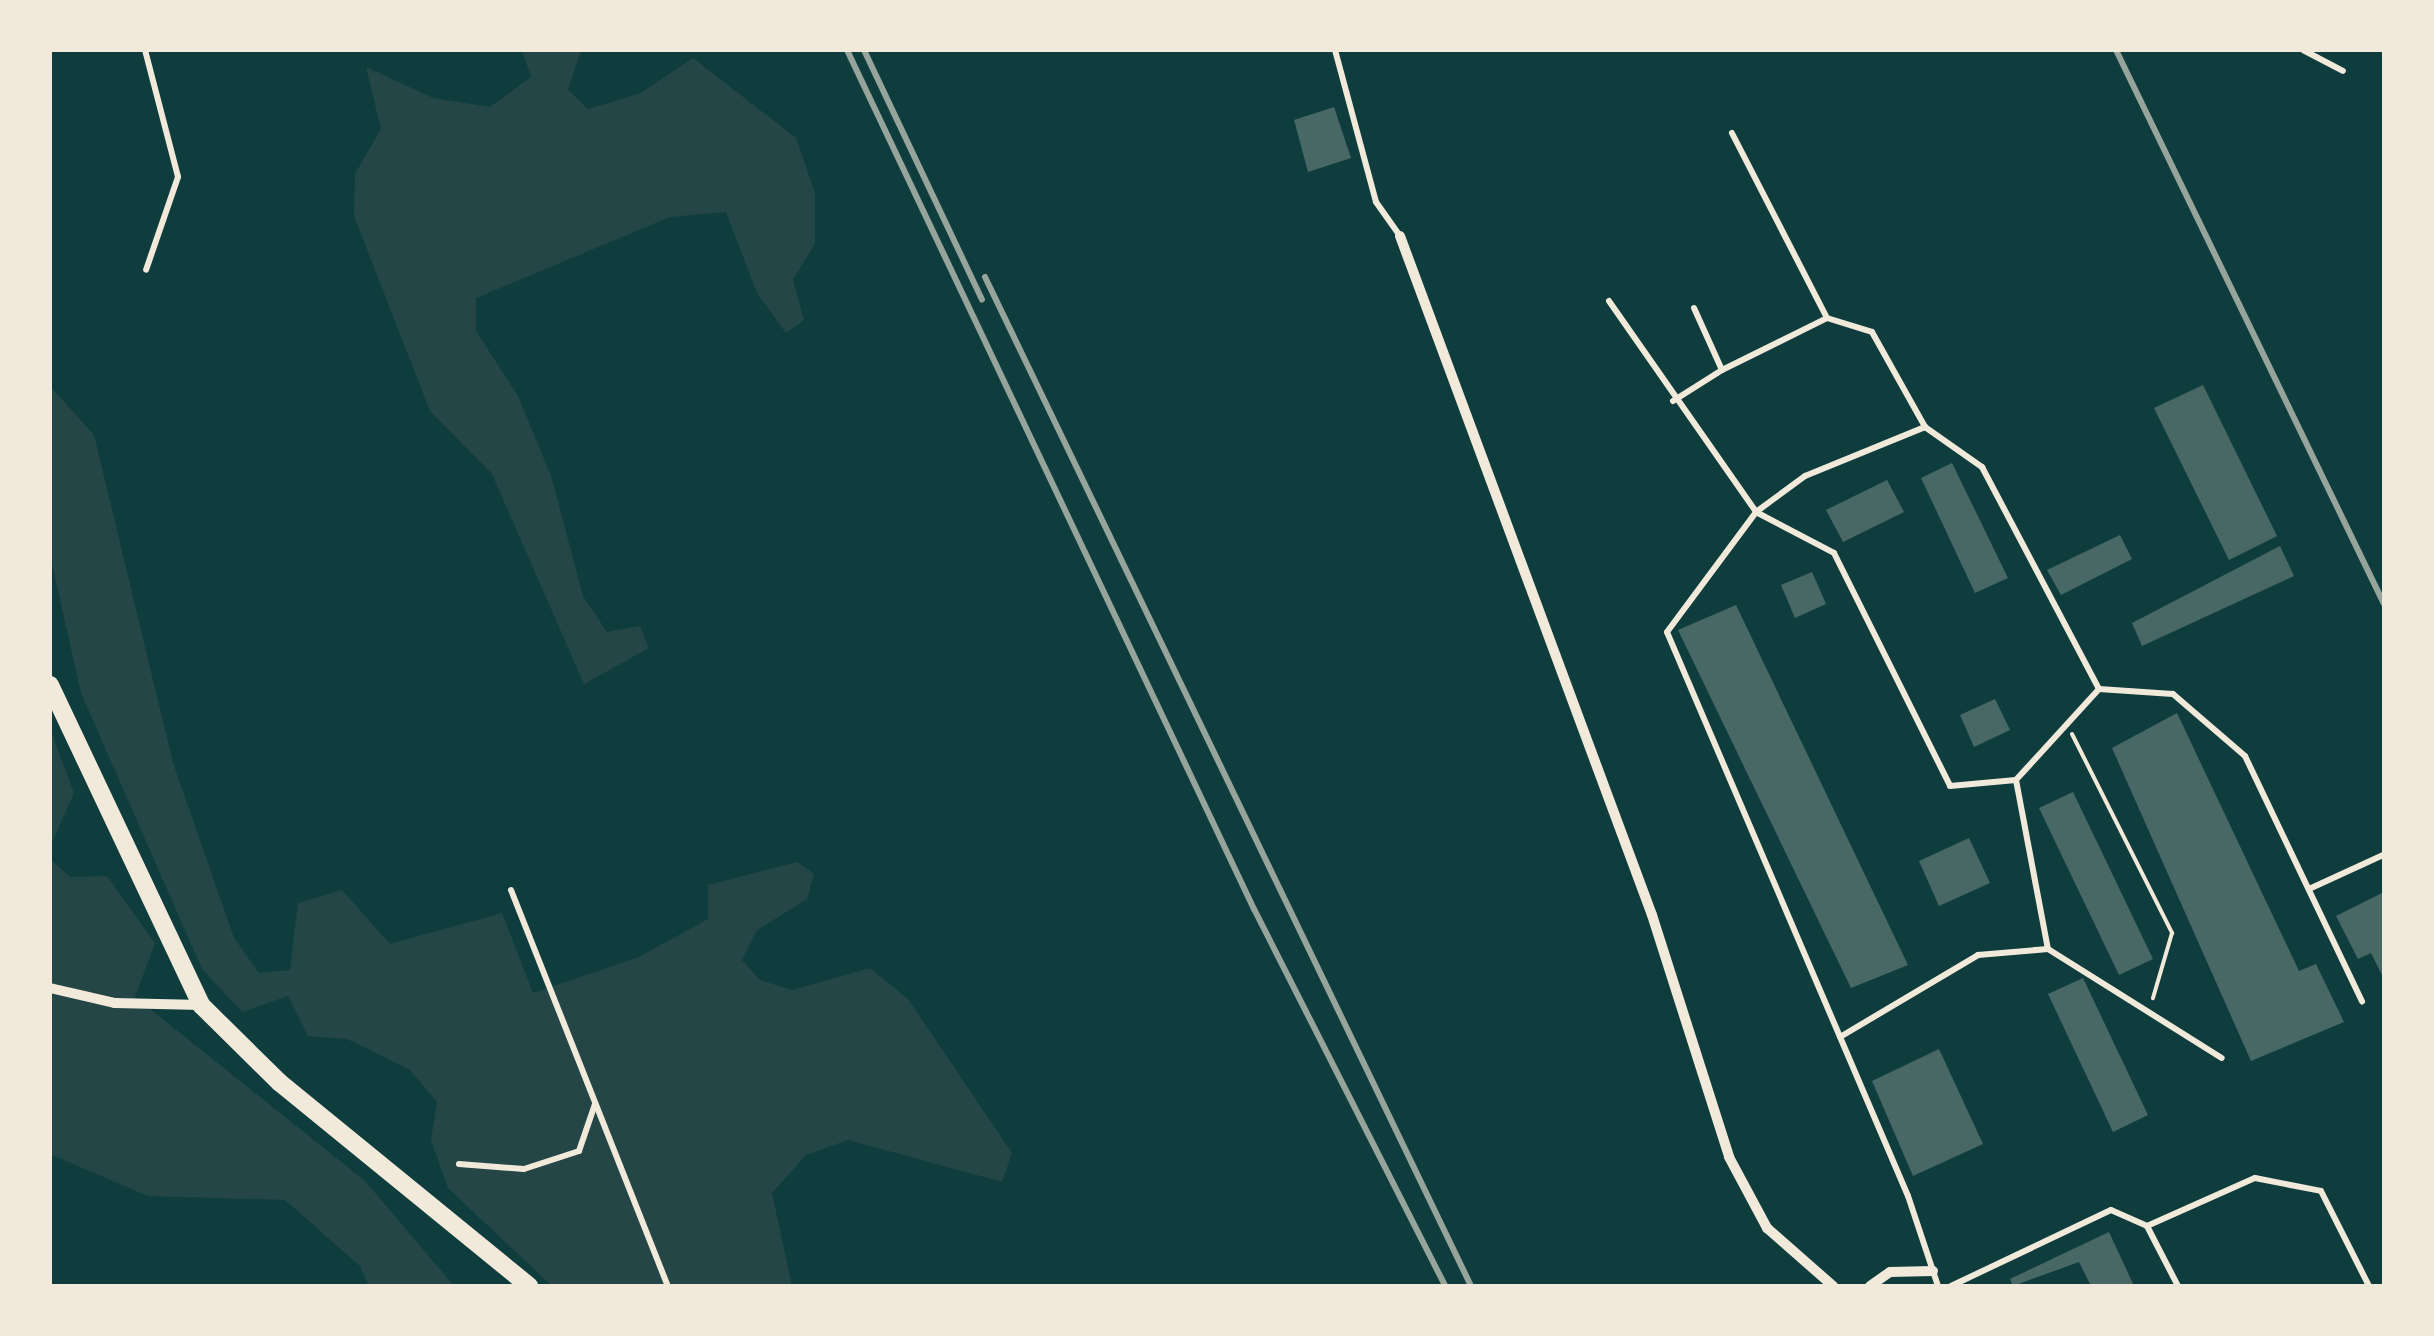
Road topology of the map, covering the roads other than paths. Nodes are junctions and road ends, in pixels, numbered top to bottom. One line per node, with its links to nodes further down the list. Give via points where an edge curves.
1 (145, 50): 7 (lane, via 178,177)
2 (1335, 50): 6 (lane, via 1376,202)
3 (2303, 50): 4 (lane)
4 (2343, 71)
5 (1732, 133): 10 (lane)
6 (1400, 236): 33 (street, via 1652,915 1729,1156 1766,1228)
7 (146, 270)
8 (1610, 301): 12 (lane)
9 (1694, 308): 11 (lane)
10 (1828, 318): 11 (lane); 13 (lane, via 1872,332)
11 (1722, 370): 12 (lane)
12 (1673, 400): 14 (lane)
13 (1925, 427): 14 (lane, via 1805,476); 16 (lane, via 1982,468)
14 (1756, 512): 17 (lane, via 1834,553 1950,786); 25 (lane, via 1667,632)
15 (50, 685): 24 (main road)
16 (2099, 689): 17 (lane, via 2070,730); 19 (lane, via 2173,694 2245,756)
17 (2016, 780): 21 (lane)
18 (2383, 855): 19 (lane)
19 (2308, 888): 23 (lane)
20 (512, 890): 27 (lane)
21 (2048, 949): 25 (lane, via 1978,955); 26 (lane)
22 (50, 988): 24 (street, via 116,1003)
23 (2362, 1001)
24 (201, 1005): 31 (main road, via 278,1082)
25 (1840, 1038): 30 (lane)
26 (2222, 1058)
27 (595, 1102): 28 (lane, via 579,1151 524,1168); 32 (lane)
28 (459, 1164)
29 (2147, 1226): 36 (lane, via 2111,1210); 37 (lane); 38 (lane, via 2255,1178 2322,1191)
30 (1933, 1271): 34 (street, via 1890,1272); 35 (lane)
31 (529, 1286)
32 (668, 1286)
33 (1833, 1286)
34 (1870, 1286)
35 (1938, 1286)
36 (1950, 1286)
37 (2178, 1286)
38 (2370, 1286)

